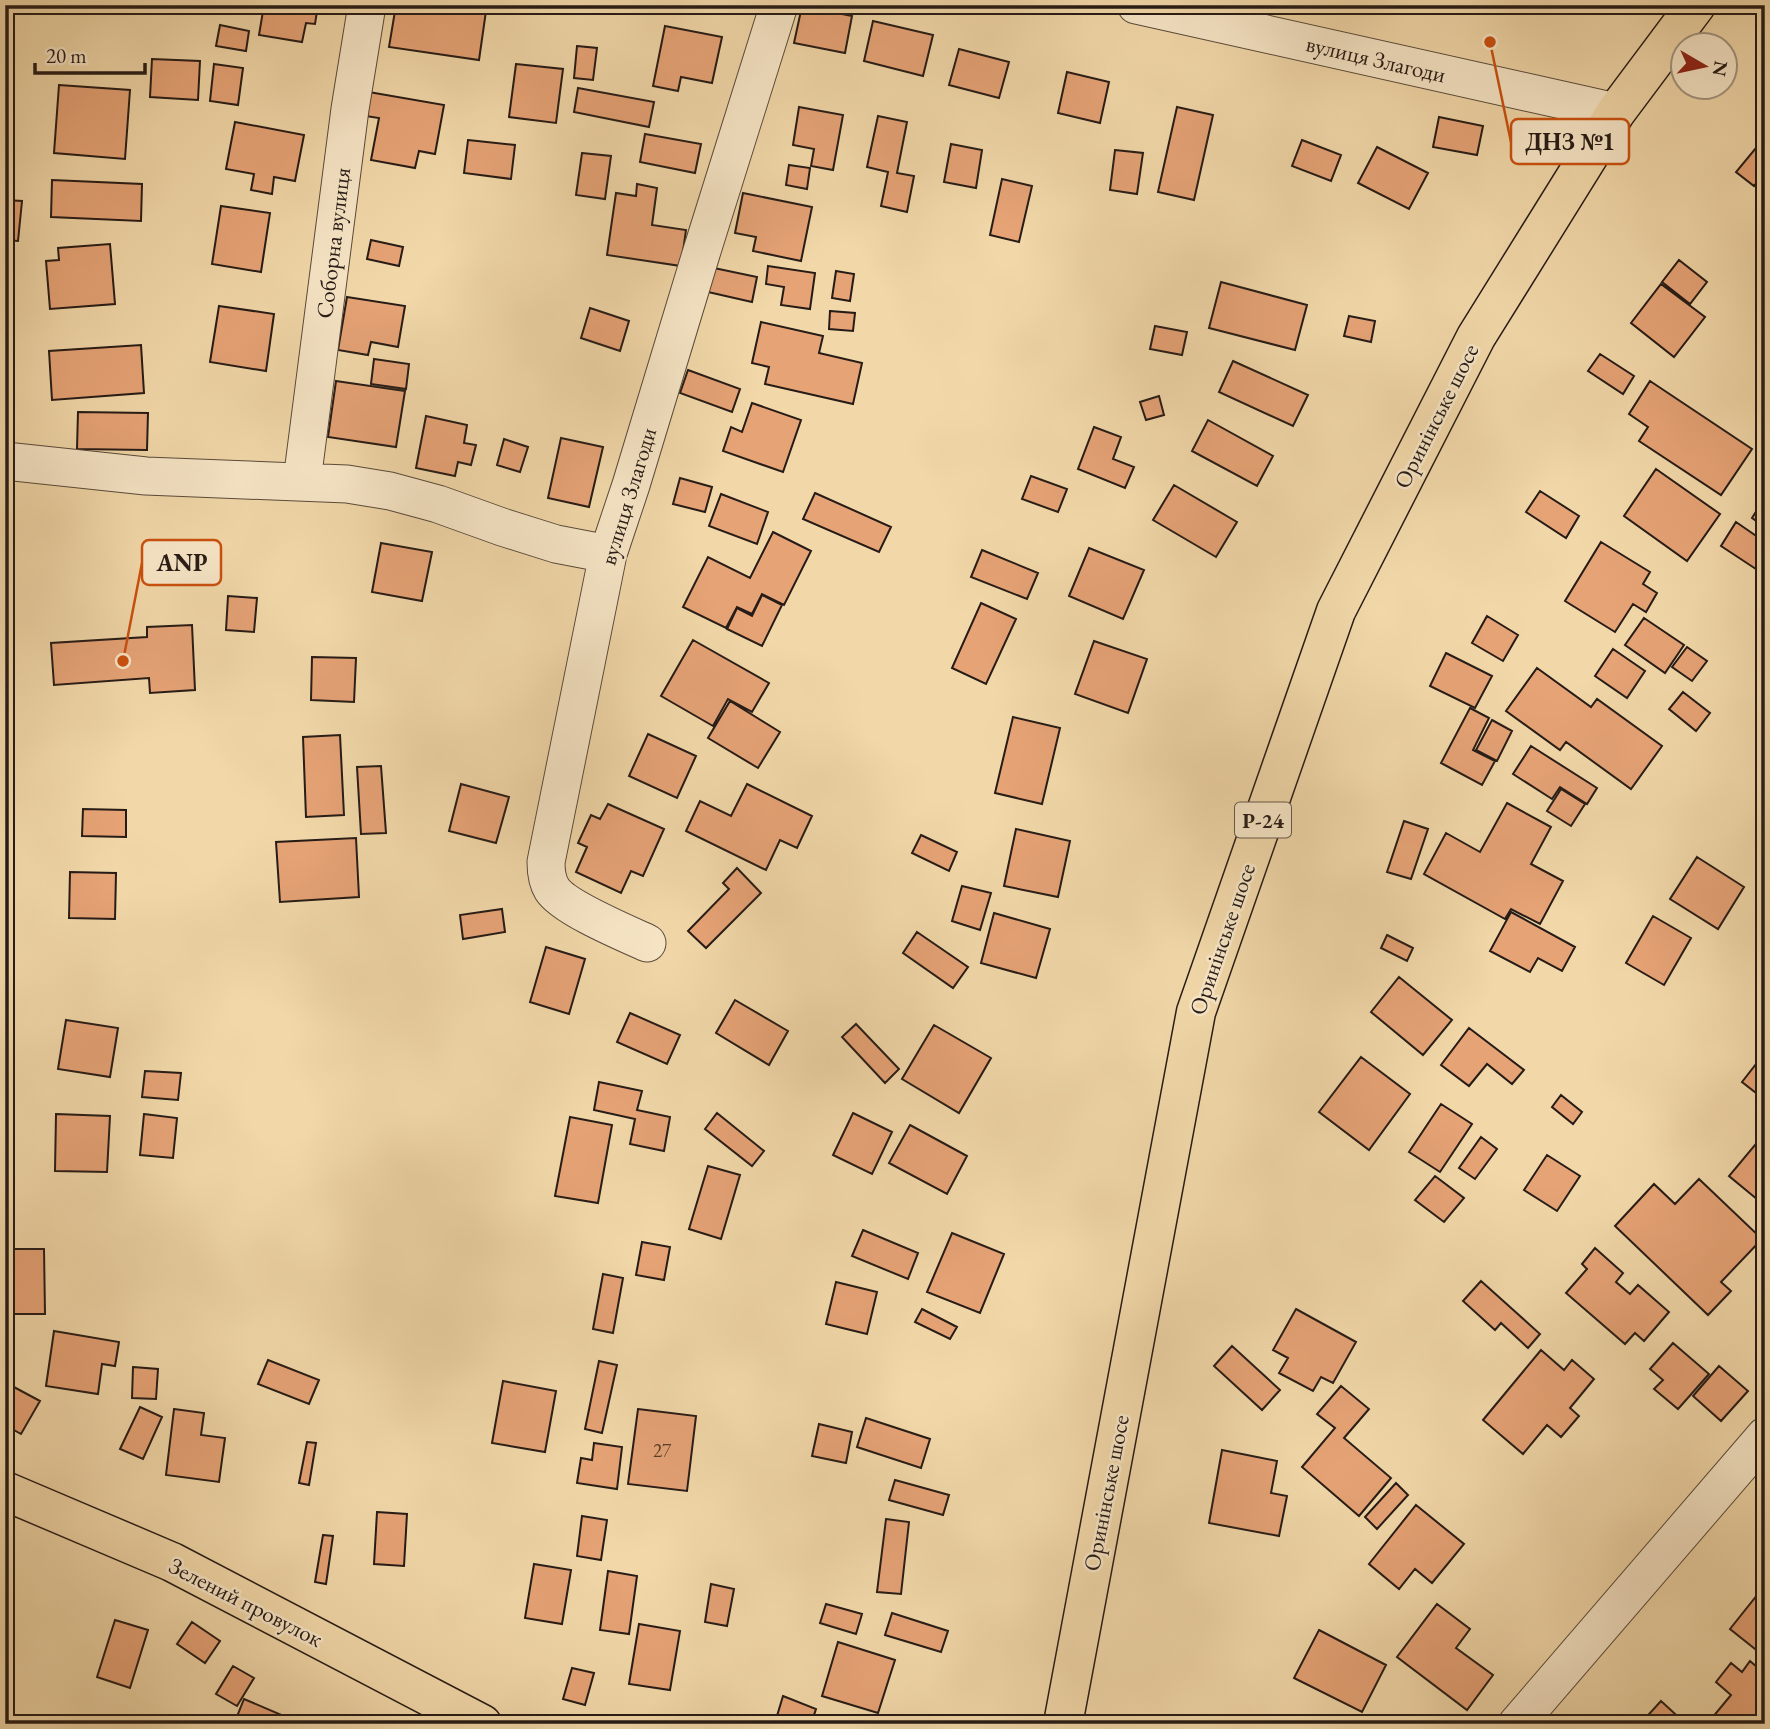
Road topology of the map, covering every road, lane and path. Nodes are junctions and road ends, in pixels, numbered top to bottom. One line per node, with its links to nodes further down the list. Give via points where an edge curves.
1 (367, 5): 7 (street, Соборна вулиця)
2 (779, 5): 8 (street, вулиця Злагоди)
3 (1136, 5): 5 (street, вулиця Злагоди)
4 (1696, 5): 5 (main road, Оринінське шосе / Р-24)
5 (1616, 112): 13 (main road, Оринінське шосе / Р-24, via 1476,337 1336,611 1196,1012)
6 (5, 461): 7 (street, via 146,476)
7 (302, 481): 8 (street, via 390,491 556,544)
8 (608, 554): 9 (street, вулиця Злагоди, via 548,846 547,875 552,889 565,902)
9 (648, 943)
10 (1765, 1436): 14 (street)
11 (5, 1491): 12 (main road, Зелений провулок, via 172,1562)
12 (482, 1724)
13 (1063, 1724)
14 (1517, 1724)

